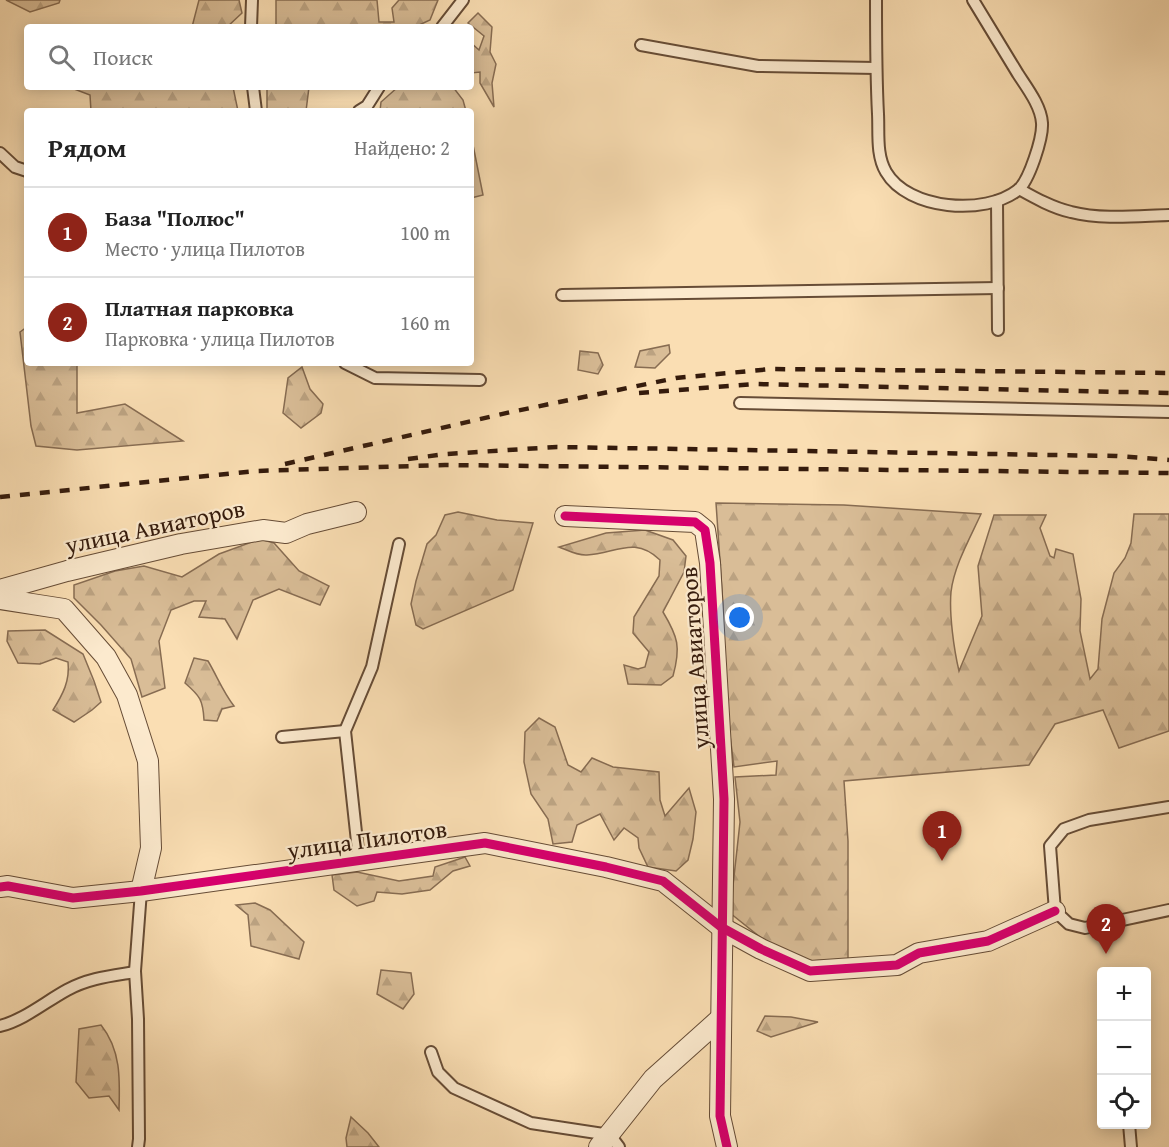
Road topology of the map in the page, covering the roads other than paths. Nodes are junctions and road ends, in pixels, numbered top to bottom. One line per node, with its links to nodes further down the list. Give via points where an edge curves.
1 (252, 0): 5 (lane)
2 (463, 0): 6 (lane)
3 (876, 0): 8 (lane)
4 (974, 0): 15 (lane, via 1034,101 1042,123 1038,153)
5 (251, 24)
6 (444, 24)
7 (641, 45): 8 (lane, via 758,66)
8 (876, 68): 16 (lane, via 880,159 887,174 903,189 928,201 974,206)
9 (253, 90): 11 (lane)
10 (377, 90): 12 (lane)
11 (256, 108)
12 (364, 108)
13 (0, 153): 14 (lane)
14 (24, 170)
15 (1019, 189): 16 (lane); 17 (lane, via 1070,212 1102,217)
16 (997, 201): 18 (lane)
17 (1169, 215)
18 (998, 288): 19 (lane); 20 (lane)
19 (562, 295)
20 (998, 330)
21 (351, 366): 22 (lane, via 375,378)
22 (480, 380)
23 (740, 403): 24 (lane)
24 (1169, 412)
25 (356, 512): 28 (street, улица Авиаторов, via 286,533 264,530 181,544)
26 (566, 516): 38 (street, улица Авиаторов, via 695,522 705,530 724,799)
27 (399, 544): 30 (lane, via 372,667)
28 (0, 590)
29 (0, 599): 35 (street, via 64,609 106,657 127,695 148,761 150,848)
30 (345, 731): 31 (lane); 33 (lane)
31 (282, 737)
32 (1169, 807): 37 (lane, via 1089,820 1064,829 1050,846)
33 (359, 860): 35 (street, улица Пилотов); 38 (street, улица Пилотов, via 485,843 663,881)
34 (0, 887): 35 (street, улица Пилотов, via 73,898)
35 (141, 891): 39 (lane)
36 (1169, 910): 37 (lane, via 1085,928 1069,924)
37 (1055, 911): 38 (street, улица Пилотов, via 988,940 919,953 897,965 810,971)
38 (721, 927): 40 (street)
39 (135, 972): 41 (lane, via 95,978); 45 (lane)
40 (721, 1018): 44 (street, via 653,1079); 46 (street, via 720,1116)
41 (0, 1026)
42 (430, 1052): 44 (lane, via 438,1072 454,1088 531,1123)
43 (1129, 1129): 47 (lane)
44 (610, 1143)
45 (138, 1147)
46 (727, 1147)
47 (1131, 1147)

